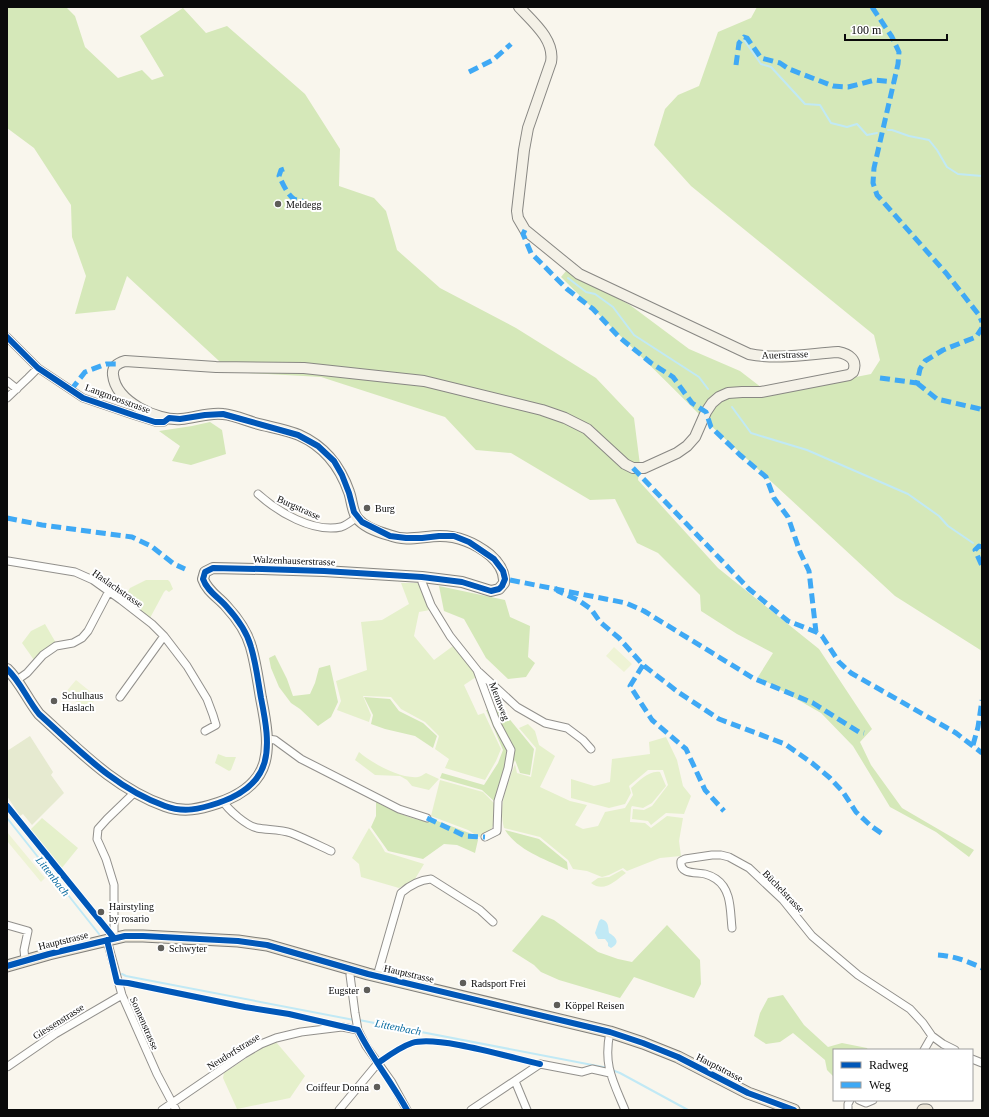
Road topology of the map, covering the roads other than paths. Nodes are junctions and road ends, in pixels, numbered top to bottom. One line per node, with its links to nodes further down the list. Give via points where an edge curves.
1 (519, 7): 7 (street, Auerstrasse, via 541,32 550,46 552,56 528,128 517,211 521,226 579,274 749,354 775,357 838,352 853,359 853,372 849,376 761,392 728,393 719,397 706,412 695,437 687,446 644,468 633,468 625,464 587,429 565,418 424,381 304,368 216,367 125,361 116,364 112,371 114,380 125,398 154,415)
2 (7, 336): 3 (street, Langmoosstrasse)
3 (38, 368): 5 (street); 7 (street, Langmoosstrasse, via 84,398 155,422 164,422)
4 (7, 381): 5 (street)
5 (17, 389): 6 (street)
6 (7, 398)
7 (169, 418): 9 (street, via 223,414 298,435 318,446 334,461 349,492)
8 (258, 494): 9 (street, Burgstrasse, via 272,506 314,526 342,527)
9 (357, 517): 11 (street, Walzenhauserstrasse, via 370,527 390,536 454,536 469,542 494,558 503,570 505,579 499,589 490,592 462,582)
10 (8, 561): 12 (street, Haslachstrasse, via 75,572)
11 (422, 577): 15 (street, Mennweg, via 431,606 450,636); 19 (street, Walzenhauserstrasse, via 262,569 213,568 205,572 204,583 227,606 249,640)
12 (109, 591): 13 (street, Haslachstrasse); 16 (street, via 82,638 73,643 56,646)
13 (164, 636): 17 (street); 18 (street, Haslachstrasse, via 187,666 214,715 216,725)
14 (7, 668): 16 (street, Walzenhauserstrasse)
15 (477, 670): 20 (street, via 517,707 545,723 567,728); 24 (street, Mennweg, via 511,750 498,801 497,831)
16 (17, 680): 21 (street, Walzenhauserstrasse, via 39,714 102,772)
17 (120, 697)
18 (205, 731)
19 (268, 739): 22 (street, Walzenhauserstrasse, via 265,765 259,776 243,792); 23 (street, via 275,740 301,759 399,809)
20 (591, 750)
21 (135, 792): 22 (street, Walzenhauserstrasse, via 175,809 192,810); 29 (street, Sonnenstrasse, via 98,829 97,839 114,885)
22 (223, 802): 25 (street, via 255,828 291,833)
23 (427, 818)
24 (484, 837)
25 (331, 851)
26 (493, 922): 33 (street, via 480,910 432,879 422,880 401,893)
27 (7, 925): 30 (street, via 28,931 24,950)
28 (732, 928): 37 (street, Büchelstrasse, via 725,888 710,876 682,869 681,861 720,855 749,868 783,900 812,936 858,976 910,1009 924,1023)
29 (110, 939): 30 (main road, Hauptstrasse); 32 (main road, Hauptstrasse, via 143,936 238,941 267,945); 34 (street, Sonnenstrasse)
30 (25, 960): 31 (main road, Hauptstrasse)
31 (7, 966)
32 (352, 970): 33 (main road, Hauptstrasse); 35 (street, via 350,975)
33 (377, 976): 36 (main road, Hauptstrasse)
34 (122, 995): 43 (street, Giessenstrasse, via 55,1034); 48 (street, Sonnenstrasse)
35 (358, 1028): 41 (street); 48 (street, Neudorfstrasse, via 342,1027 301,1032 261,1044)
36 (610, 1032): 44 (street, via 607,1046); 56 (main road, Hauptstrasse, via 678,1057 748,1093)
37 (932, 1036): 38 (street); 39 (street, Büchelstrasse)
38 (925, 1049)
39 (953, 1049)
40 (973, 1058): 42 (street)
41 (378, 1063): 51 (street); 52 (street)
42 (982, 1063)
43 (7, 1067)
44 (610, 1073): 45 (street, via 592,1069 582,1072 540,1064); 55 (street)
45 (515, 1081): 53 (street); 54 (street)
46 (861, 1101): 47 (street)
47 (871, 1101)
48 (172, 1103): 49 (street, Neudorfstrasse); 50 (street, Sonnenstrasse)
49 (162, 1110)
50 (176, 1110)
51 (339, 1110)
52 (407, 1110)
53 (471, 1110)
54 (527, 1110)
55 (625, 1110)
56 (794, 1110)
57 (924, 1110): 58 (main road)
58 (927, 1110)

